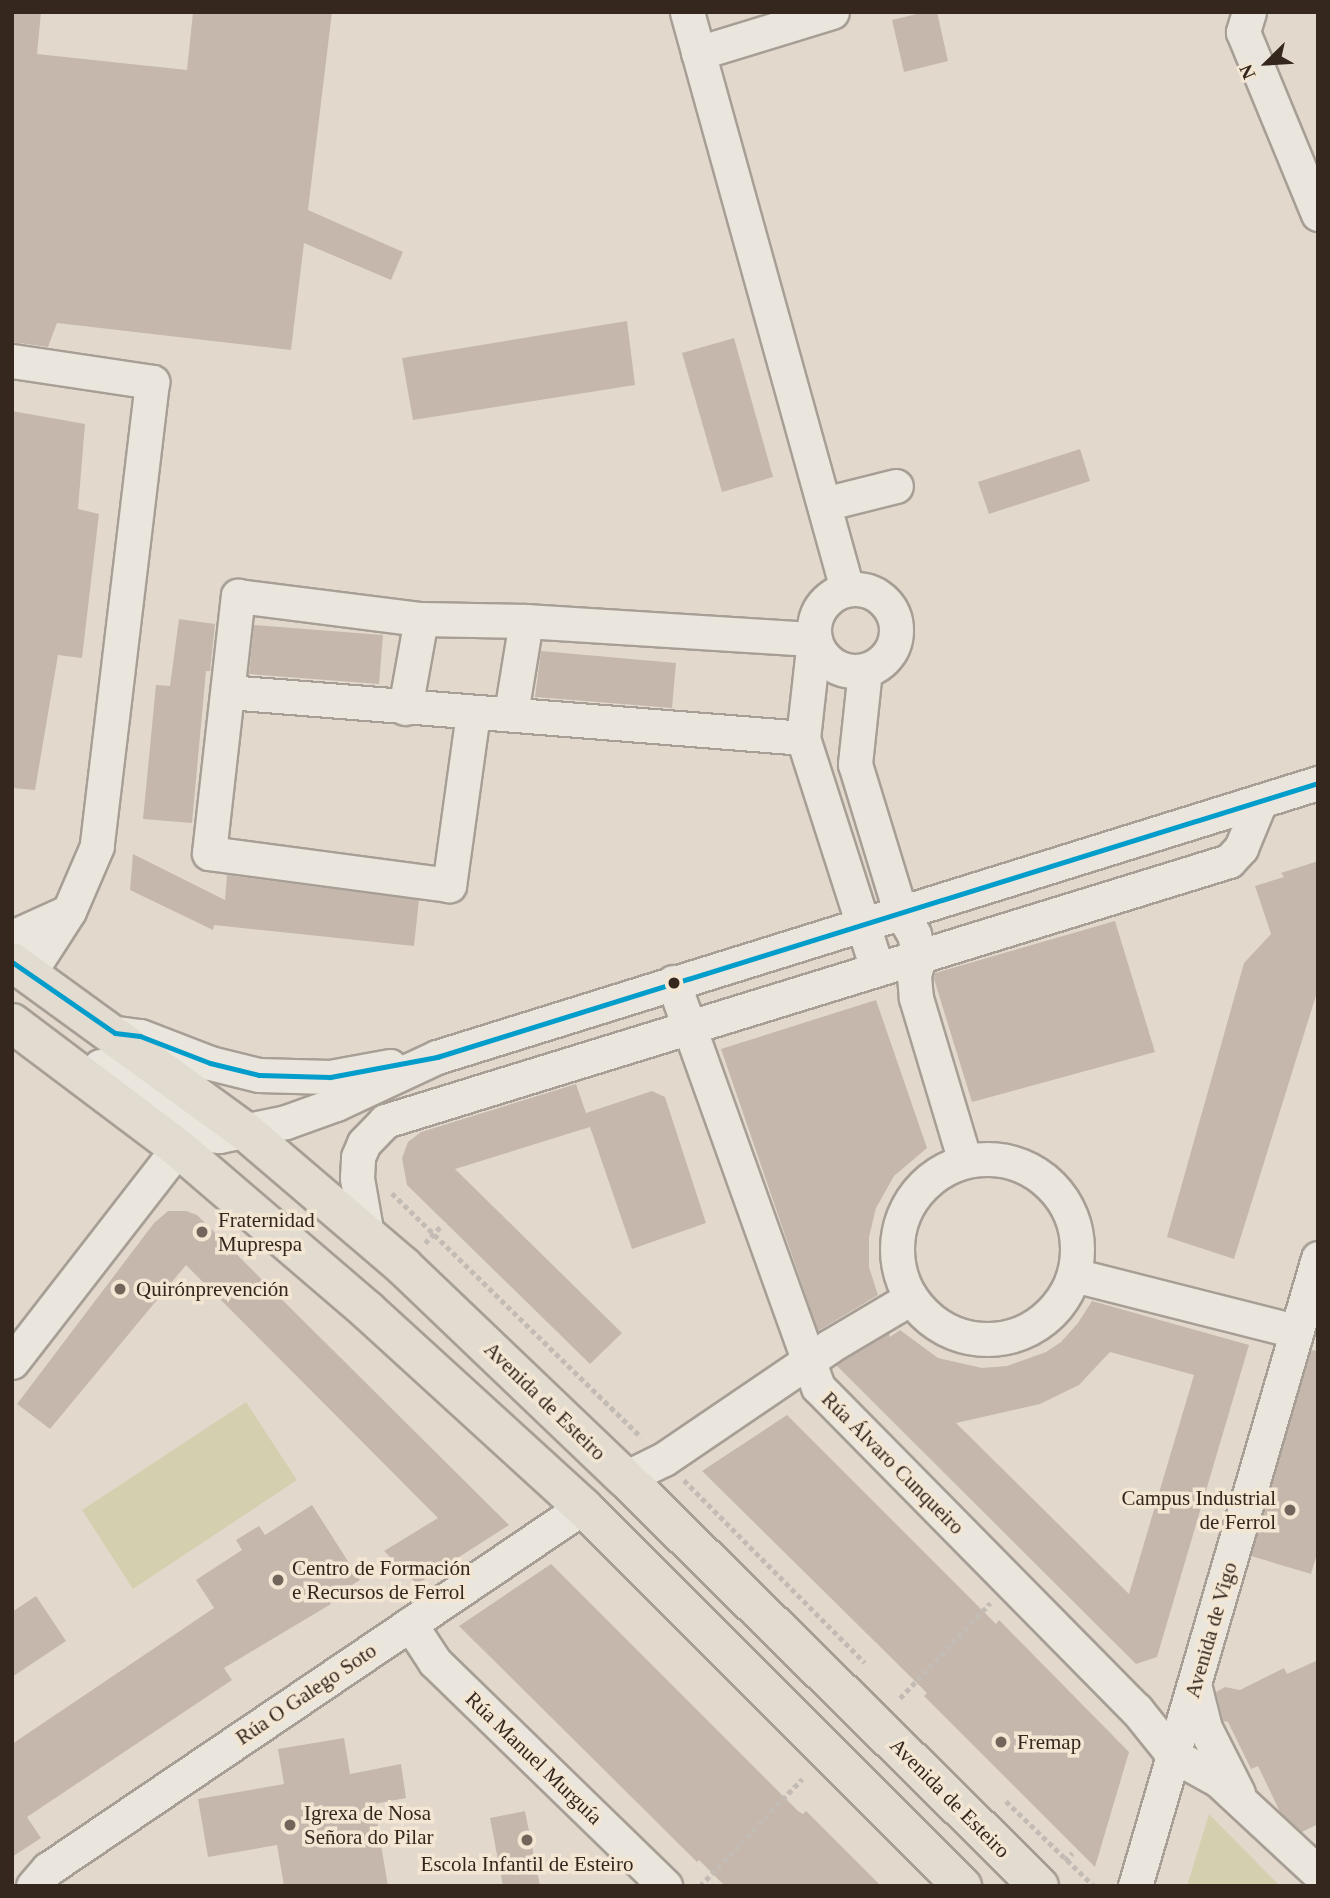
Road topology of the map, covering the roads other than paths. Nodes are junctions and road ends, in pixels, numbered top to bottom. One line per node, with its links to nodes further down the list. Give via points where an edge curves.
1 (687, 12): 4 (street)
2 (832, 12): 4 (street)
3 (1249, 12): 5 (street, via 1243,32)
4 (698, 53): 8 (street)
5 (1318, 214)
6 (12, 361): 21 (street, via 152,382 97,846)
7 (896, 486): 8 (street)
8 (824, 505): 9 (street)
9 (846, 589): 12 (street, via 822,603 814,620); 13 (street, via 870,592 888,604 895,619 892,646)
10 (421, 619): 11 (street); 14 (street, via 238,596); 15 (street)
11 (526, 621): 12 (street); 17 (street)
12 (814, 639): 13 (street, via 826,660 838,667); 18 (street)
13 (865, 670): 22 (street, via 855,764)
14 (228, 692): 15 (street); 16 (street, via 209,853 449,885)
15 (405, 709): 16 (street)
16 (473, 713): 17 (street)
17 (511, 713): 18 (street)
18 (803, 738): 23 (street)
19 (1314, 787): 20 (street)
20 (1260, 802): 22 (street); 25 (street, via 1241,848 1229,861)
21 (69, 911): 24 (street); 26 (street)
22 (900, 911): 23 (street); 25 (street, via 914,934)
23 (861, 923): 27 (street); 28 (street)
24 (12, 937)
25 (919, 957): 27 (street); 36 (street, via 914,976 916,998)
26 (21, 967): 31 (main road, Avenida de Esteiro)
27 (877, 970): 29 (street)
28 (673, 982): 29 (street, Rúa Álvaro Cunqueiro); 32 (street)
29 (689, 1026): 33 (street); 43 (street, Rúa Álvaro Cunqueiro)
30 (25, 1032): 34 (street, via 94,1062 202,1135); 35 (main road)
31 (115, 1034): 32 (street, via 140,1036 210,1063 259,1075 330,1077); 34 (main road, Avenida de Esteiro)
32 (451, 1052): 33 (street); 34 (street, via 336,1104)
33 (480, 1091): 37 (street, via 385,1121 374,1129 358,1157)
34 (245, 1131): 37 (main road, Avenida de Esteiro)
35 (178, 1149): 42 (street); 45 (main road, via 367,1310)
36 (965, 1161): 39 (street, via 993,1159 1019,1164 1043,1178 1061,1198 1073,1222 1078,1249); 40 (street, via 939,1172 918,1191 903,1216 897,1243 900,1272)
37 (367, 1235): 44 (main road, Avenida de Esteiro)
38 (1318, 1258): 41 (street, Avenida de Vigo)
39 (1074, 1275): 40 (street, via 1061,1302 1040,1323 1014,1336 985,1340 956,1334 939,1325); 41 (street)
40 (911, 1298): 43 (street)
41 (1296, 1331): 47 (street, Avenida de Vigo)
42 (12, 1362)
43 (808, 1362): 44 (street, via 664,1459); 48 (street, Rúa Álvaro Cunqueiro, via 818,1387 1136,1709)
44 (625, 1478): 55 (main road, Avenida de Esteiro)
45 (583, 1507): 46 (street, Rúa O Galego Soto); 54 (main road)
46 (410, 1624): 52 (street, Rúa O Galego Soto, via 48,1869); 53 (street, Rúa Manuel Murguía, via 436,1662)
47 (1195, 1687): 48 (street, Avenida de Vigo); 49 (street, via 1205,1728)
48 (1173, 1755): 49 (street); 51 (street, Avenida de Vigo)
49 (1241, 1798): 50 (street)
50 (1318, 1873)
51 (1134, 1884)
52 (33, 1886)
53 (665, 1886)
54 (962, 1886)
55 (1039, 1886)

